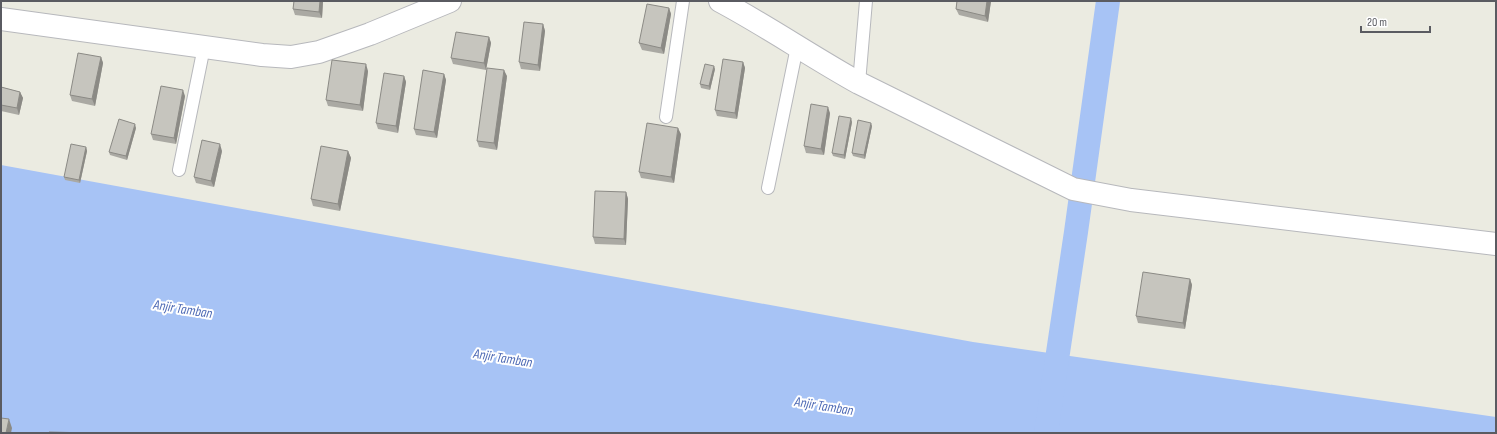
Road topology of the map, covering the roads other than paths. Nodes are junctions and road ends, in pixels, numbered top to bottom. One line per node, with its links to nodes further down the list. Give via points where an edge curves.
1 (450, 1): 6 (street, via 319,52 291,57 262,56)
2 (683, 1): 9 (lane)
3 (720, 1): 7 (street)
4 (866, 1): 8 (lane)
5 (1, 19): 6 (street)
6 (204, 47): 10 (lane)
7 (796, 47): 8 (street); 11 (lane)
8 (859, 83): 12 (street, via 1072,189 1131,200)
9 (666, 117)
10 (178, 170)
11 (768, 188)
12 (1496, 244)

